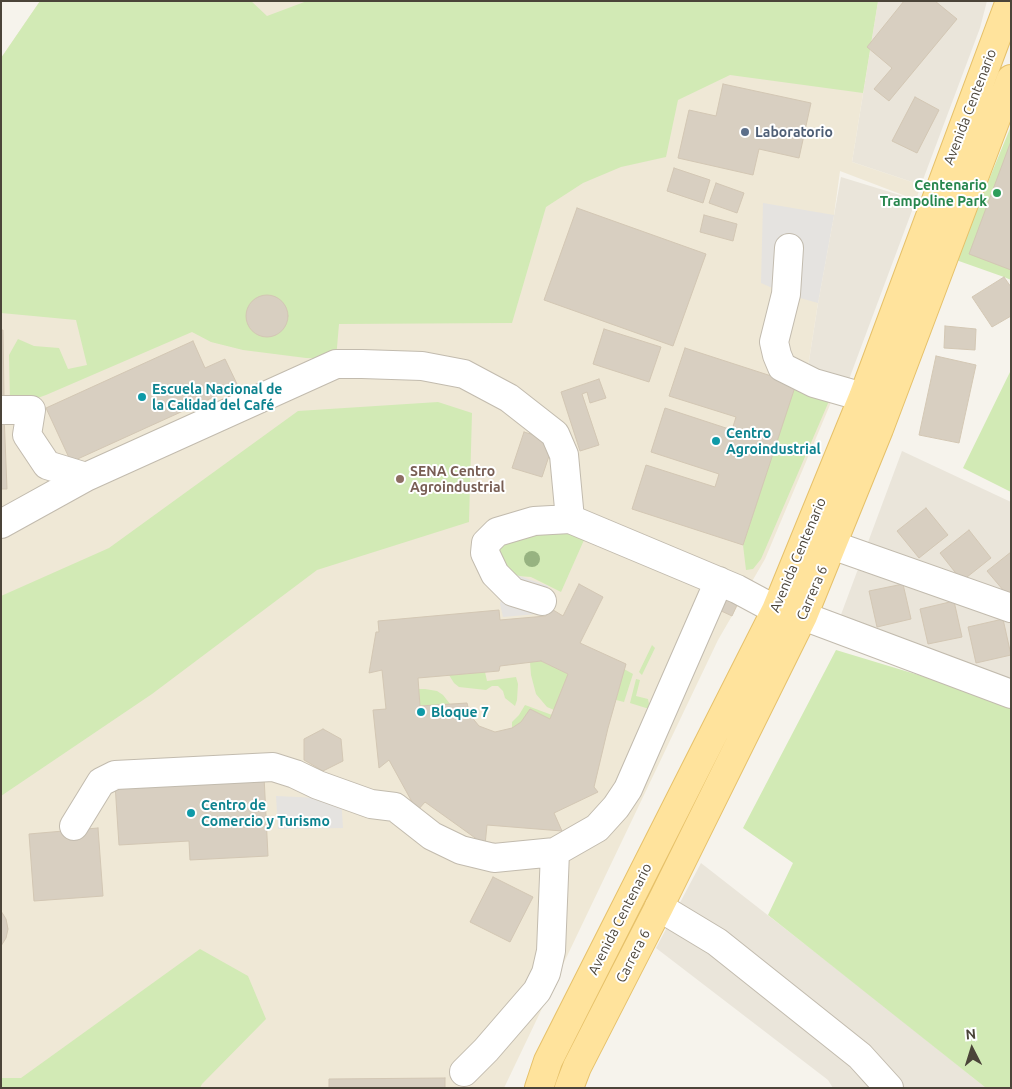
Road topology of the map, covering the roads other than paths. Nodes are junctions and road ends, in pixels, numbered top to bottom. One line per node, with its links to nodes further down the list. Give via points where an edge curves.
1 (1010, 1): 4 (main road, Avenida Centenario)
2 (1011, 79): 9 (main road, Carrera 6)
3 (788, 248): 4 (lane, via 786,294 774,342 782,367 814,383)
4 (863, 397): 13 (main road, Avenida Centenario)
5 (1, 410): 6 (lane, via 31,410 27,435 47,466)
6 (86, 477): 7 (lane, via 336,364 422,366 464,374 509,398 555,434 564,455); 8 (lane)
7 (570, 519): 10 (lane); 11 (lane, via 534,521 497,532 486,543 485,553 495,574 513,592)
8 (1, 524)
9 (832, 545): 12 (lane); 14 (main road, Carrera 6)
10 (719, 581): 13 (lane); 17 (lane, via 628,789 597,828)
11 (542, 601)
12 (1011, 608)
13 (776, 610): 20 (main road, Avenida Centenario, via 553,1052)
14 (803, 616): 15 (lane); 18 (main road, Carrera 6)
15 (1011, 694)
16 (74, 826): 17 (lane, via 101,782 115,775 272,767 371,804 395,808 432,836 461,850 494,858)
17 (555, 852): 19 (lane, via 552,951 546,973 536,991)
18 (659, 907): 21 (main road, Carrera 6); 22 (lane, via 716,942 860,1056)
19 (464, 1072)
20 (539, 1088)
21 (569, 1088)
22 (889, 1088)

